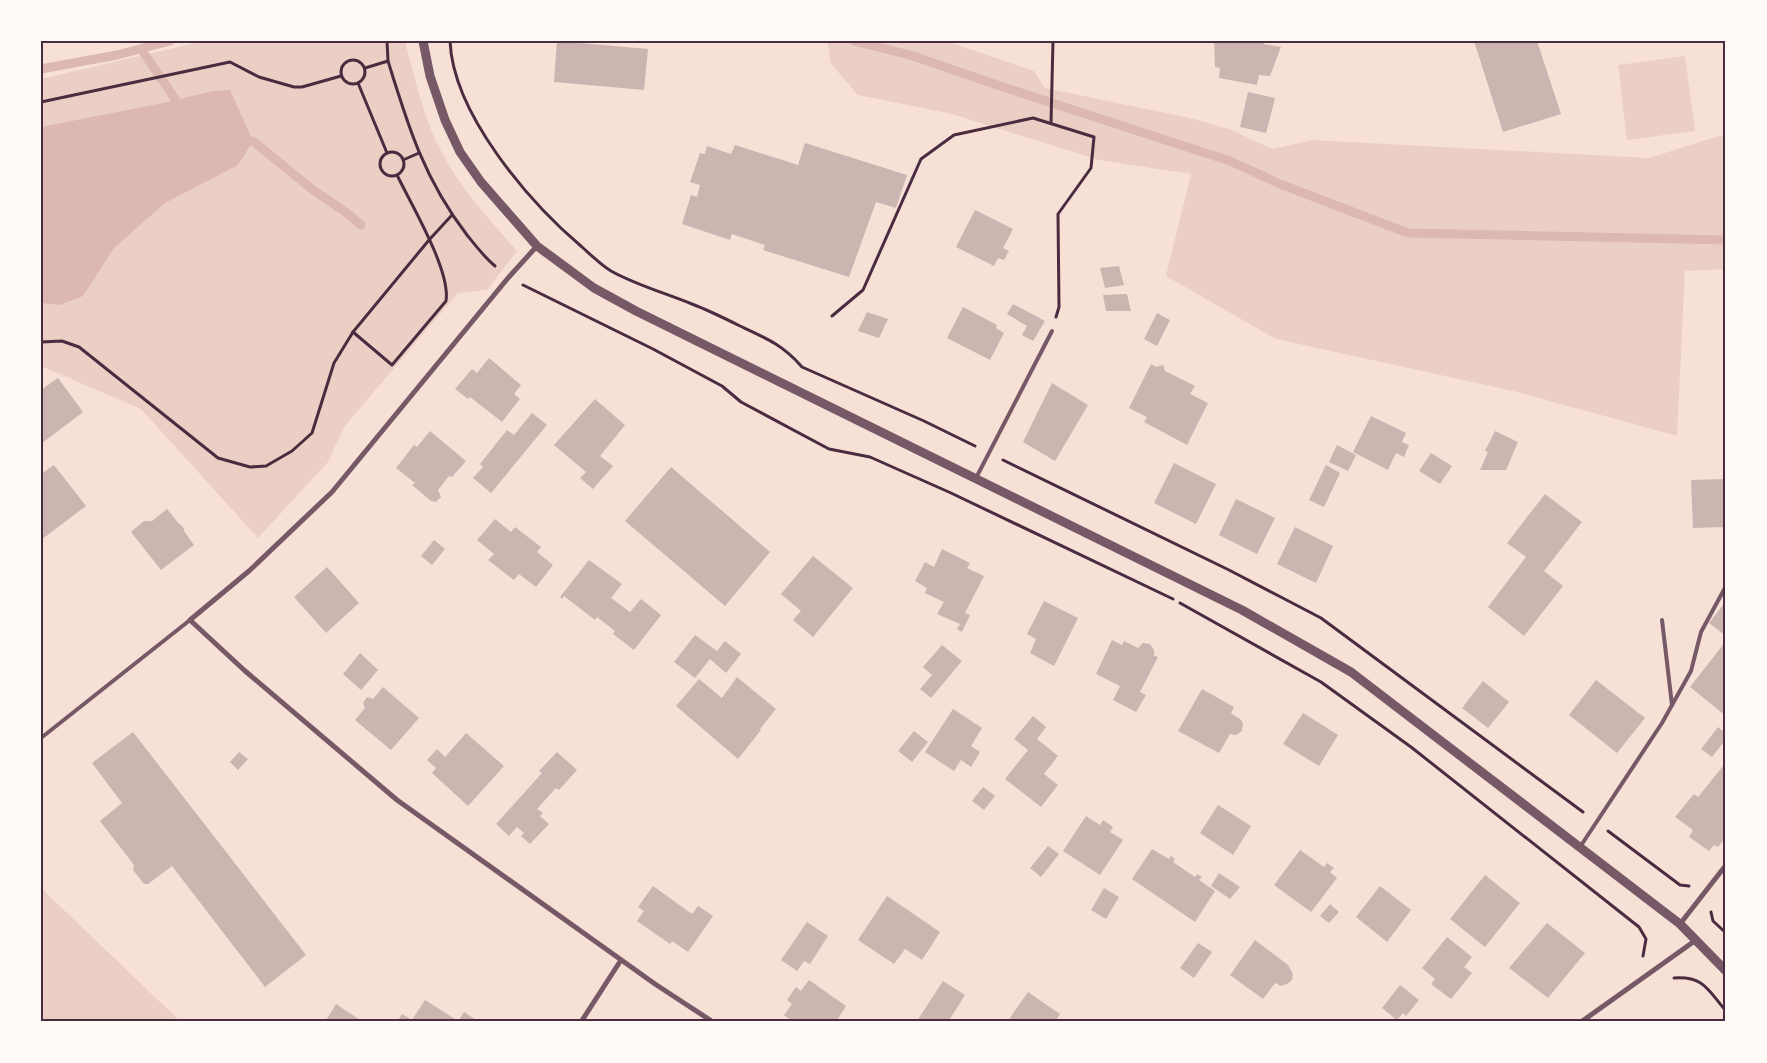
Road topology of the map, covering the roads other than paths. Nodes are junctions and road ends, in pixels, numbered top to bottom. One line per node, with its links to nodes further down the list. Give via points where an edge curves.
1 (423, 41): 2 (street, via 430,76 460,152 480,182)
2 (537, 246): 4 (street, via 594,288); 6 (street, via 332,492 249,571)
3 (1052, 331): 4 (lane)
4 (976, 478): 10 (street, via 1242,610 1351,672)
5 (1726, 586): 8 (lane, via 1701,632 1691,671)
6 (190, 620): 9 (lane); 14 (street, via 397,800)
7 (1662, 620): 8 (lane)
8 (1672, 705): 10 (lane)
9 (41, 738)
10 (1580, 847): 12 (street)
11 (1726, 865): 12 (street)
12 (1680, 924): 13 (street)
13 (1696, 940): 15 (street); 18 (street)
14 (621, 960): 16 (street); 17 (street)
15 (1726, 971)
16 (581, 1022)
17 (713, 1022)
18 (1580, 1022)

